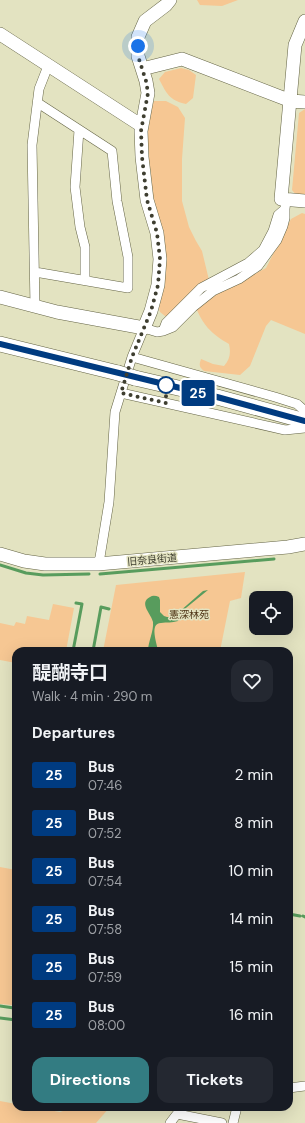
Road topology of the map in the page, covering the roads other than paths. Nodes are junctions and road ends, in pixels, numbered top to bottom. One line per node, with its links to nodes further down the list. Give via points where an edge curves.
1 (170, 0): 5 (street, via 145,21 138,37 138,56)
2 (305, 21): 6 (street, via 295,45)
3 (0, 34): 4 (street)
4 (48, 66): 7 (street, via 39,89); 9 (street)
5 (142, 69): 6 (street, via 182,59); 9 (street, via 148,93)
6 (291, 101): 8 (street); 12 (street, via 281,199)
7 (38, 102): 10 (street); 13 (street, via 32,145)
8 (305, 102)
9 (142, 126): 17 (street, via 142,157 147,200 157,233 160,259 158,285)
10 (79, 130): 14 (street, via 75,187 85,247); 14 (street, via 112,150 117,201 128,257 128,288)
11 (305, 201): 12 (street)
12 (285, 204): 17 (street, via 278,214 263,250 248,263 201,288 166,323 163,331)
13 (35, 272): 14 (street); 16 (street)
14 (85, 280)
15 (0, 298): 16 (street)
16 (35, 307): 17 (street)
17 (144, 328): 19 (street)
18 (0, 344): 22 (main road, bridge)
19 (132, 357): 20 (street); 21 (street, via 276,397 297,404)
20 (121, 393): 23 (street, via 285,430); 26 (street, via 115,412 109,502)
21 (305, 411)
22 (305, 420)
23 (305, 428)
24 (305, 544): 26 (street, 旧奈良街道)
25 (0, 554): 26 (street, 旧奈良街道, via 45,564)
26 (98, 564)
27 (305, 1086): 28 (street)
28 (293, 1088)
29 (236, 1111): 32 (street)
30 (170, 1123): 31 (street, via 177,1114)
31 (222, 1123)
32 (233, 1123)

